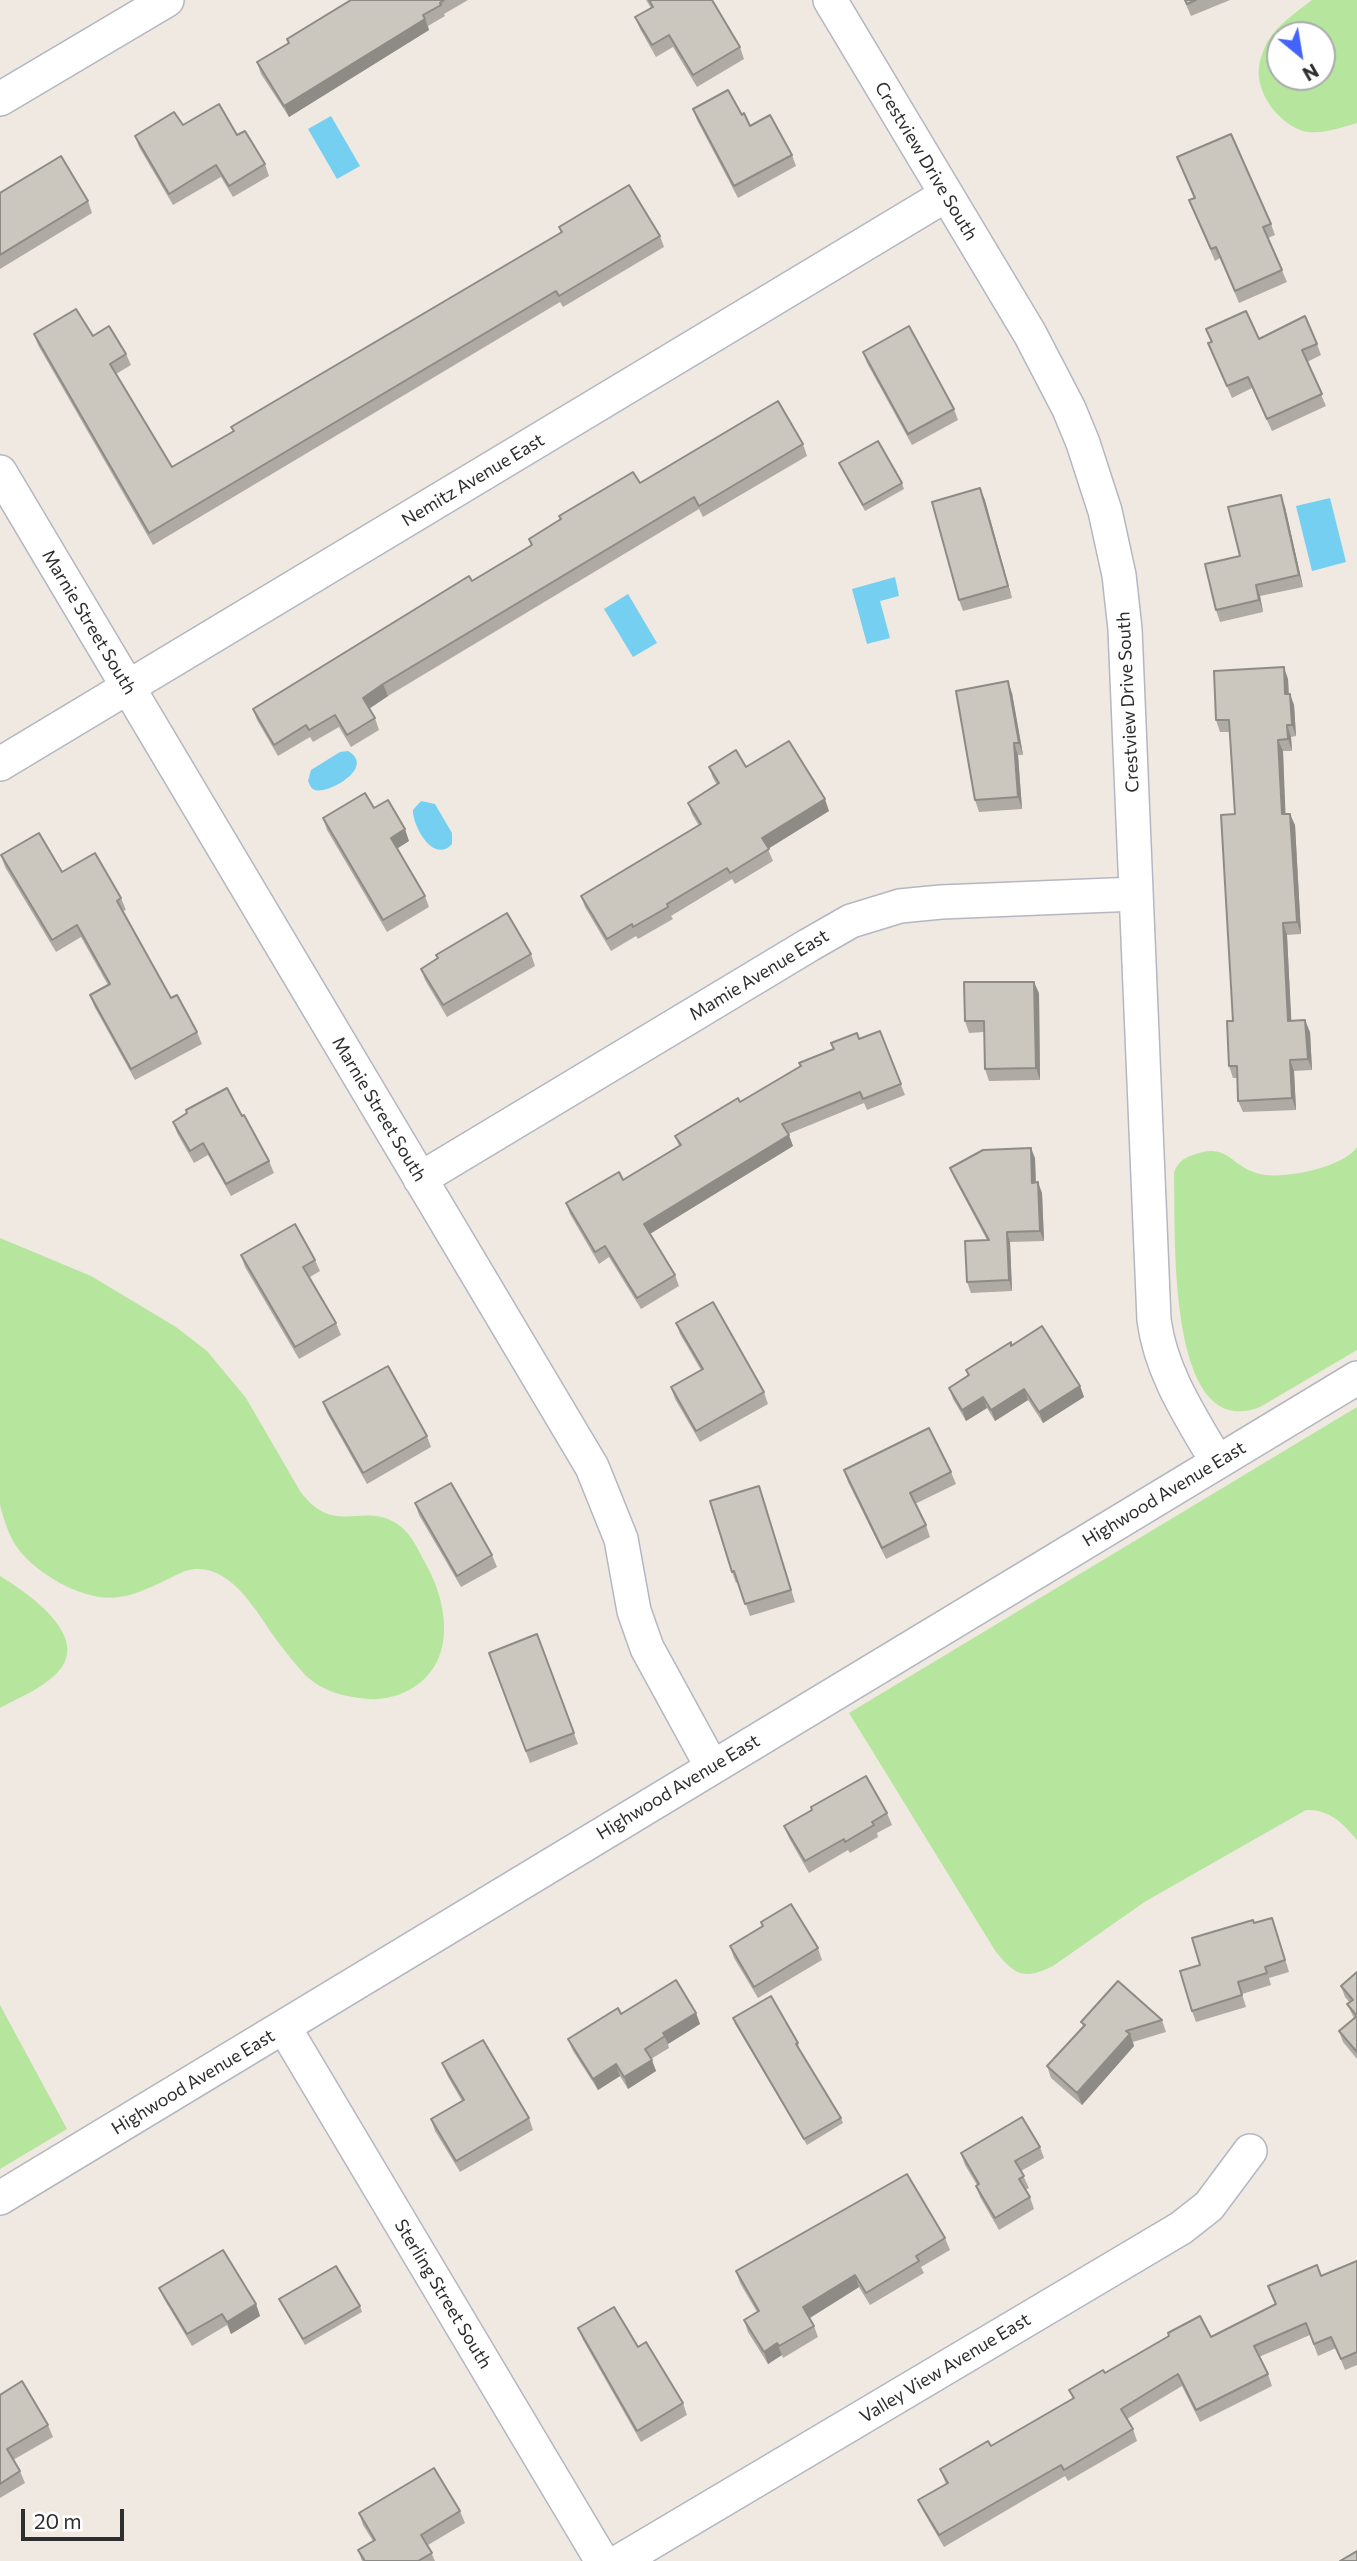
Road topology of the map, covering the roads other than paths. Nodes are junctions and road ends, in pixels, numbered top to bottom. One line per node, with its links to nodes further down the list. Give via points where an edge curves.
1 (167, 0): 3 (street)
2 (830, 0): 4 (street, Crestview Drive South)
3 (0, 99)
4 (946, 195): 6 (street, Nemitz Avenue East); 8 (street, Crestview Drive South, via 1045,361 1083,443 1105,511 1124,606)
5 (0, 472): 6 (street, Marnie Street South)
6 (128, 688): 7 (street, Nemitz Avenue East); 9 (street, Marnie Street South)
7 (0, 764)
8 (1136, 894): 9 (street, Mamie Avenue East, via 930,902 859,918); 11 (street, Crestview Drive South, via 1156,1332 1174,1386)
9 (420, 1179): 12 (street, Marnie Street South, via 592,1467 621,1539 634,1611 647,1648)
10 (1357, 1378): 11 (street, Highwood Avenue East)
11 (1217, 1462): 12 (street, Highwood Avenue East)
12 (712, 1767): 13 (street, Highwood Avenue East)
13 (284, 2027): 15 (street, Highwood Avenue East); 16 (street, Sterling Street South)
14 (1250, 2151): 17 (street, Valley View Avenue East, via 1209,2206 1190,2222)
15 (0, 2198)
16 (602, 2561)
17 (620, 2561)

